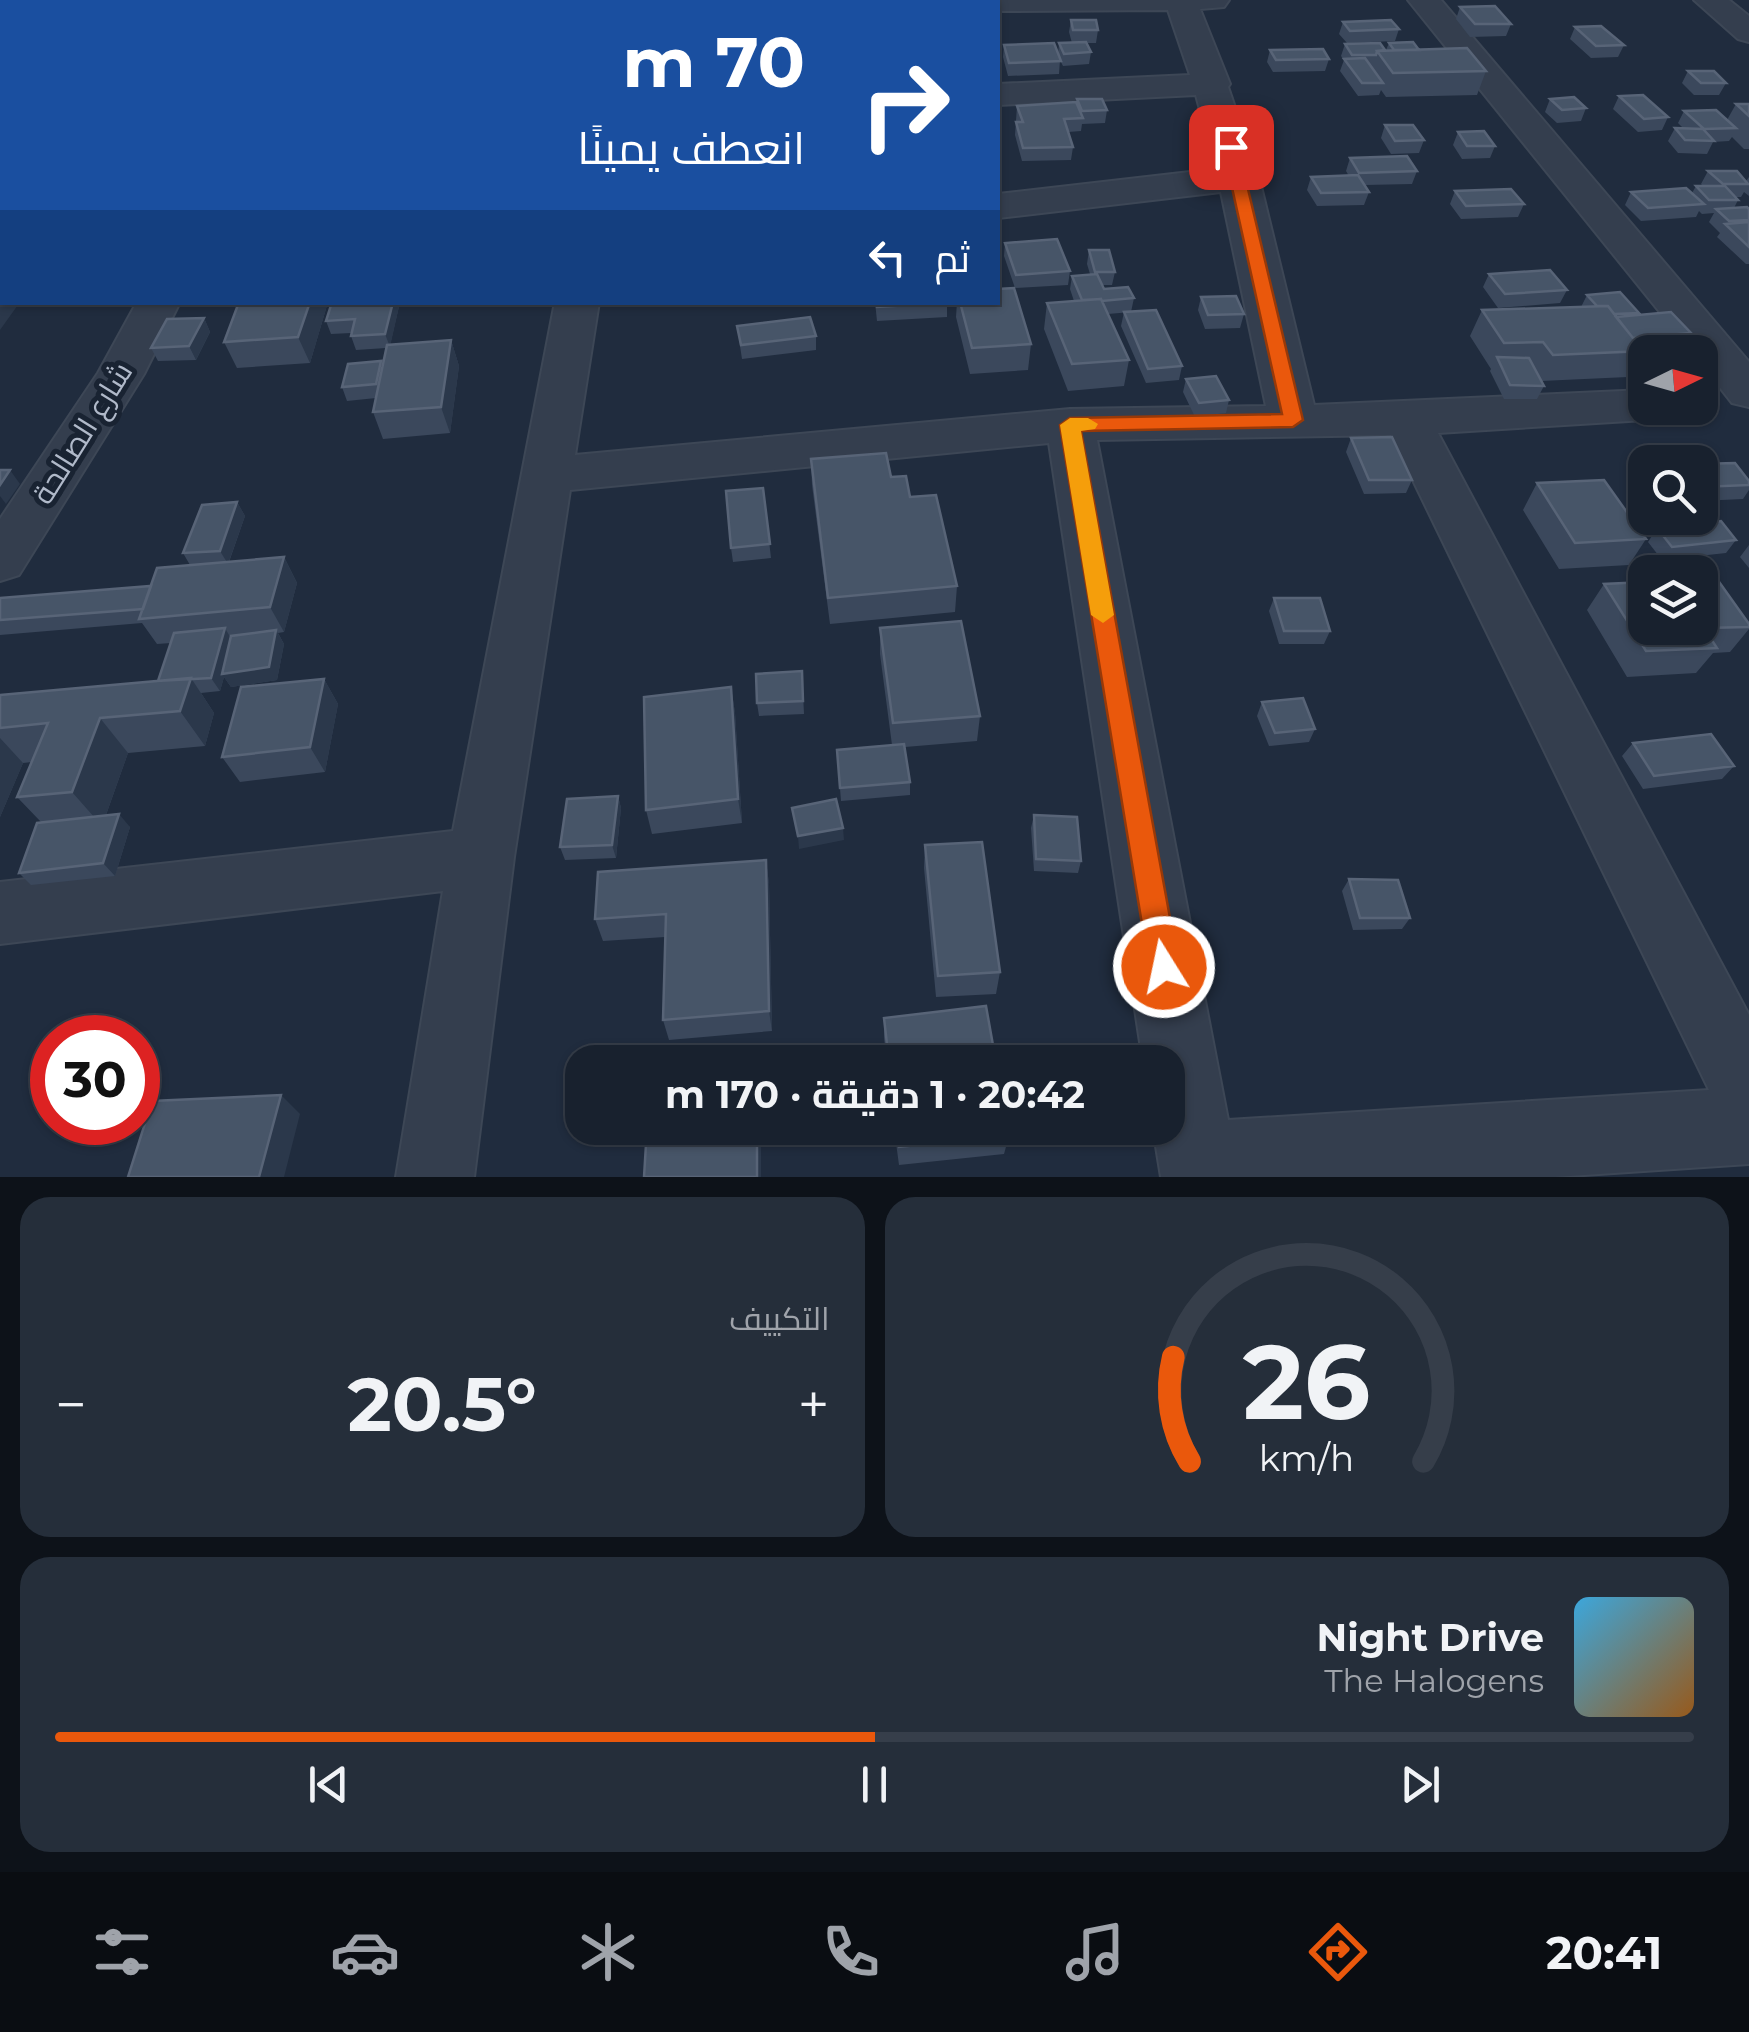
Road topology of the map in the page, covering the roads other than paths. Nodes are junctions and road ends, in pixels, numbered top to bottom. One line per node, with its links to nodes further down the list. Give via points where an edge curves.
1 (1119, 0): 2 (street); 6 (street)
2 (1181, 0): 3 (street); 8 (street)
3 (1213, 0)
4 (1424, 0): 14 (street)
5 (1710, 0): 7 (street)
6 (1000, 2)
7 (1749, 32)
8 (1213, 84): 9 (street); 10 (street)
9 (1000, 94)
10 (1240, 178): 11 (street); 18 (street)
11 (1000, 206)
12 (157, 305): 21 (street, شارع الصالحة, via 122,374)
13 (576, 305): 20 (street)
14 (1749, 395): 15 (street)
15 (1718, 399)
16 (1628, 406): 17 (street)
17 (1407, 419): 18 (street); 24 (street)
18 (1293, 420): 19 (street)
19 (1070, 425): 20 (street); 26 (street)
20 (546, 475): 22 (street)
21 (0, 561)
22 (481, 857): 23 (street); 27 (street)
23 (0, 914)
24 (1749, 1092)
25 (1749, 1126): 26 (street)
26 (1199, 1169)
27 (434, 1177)

